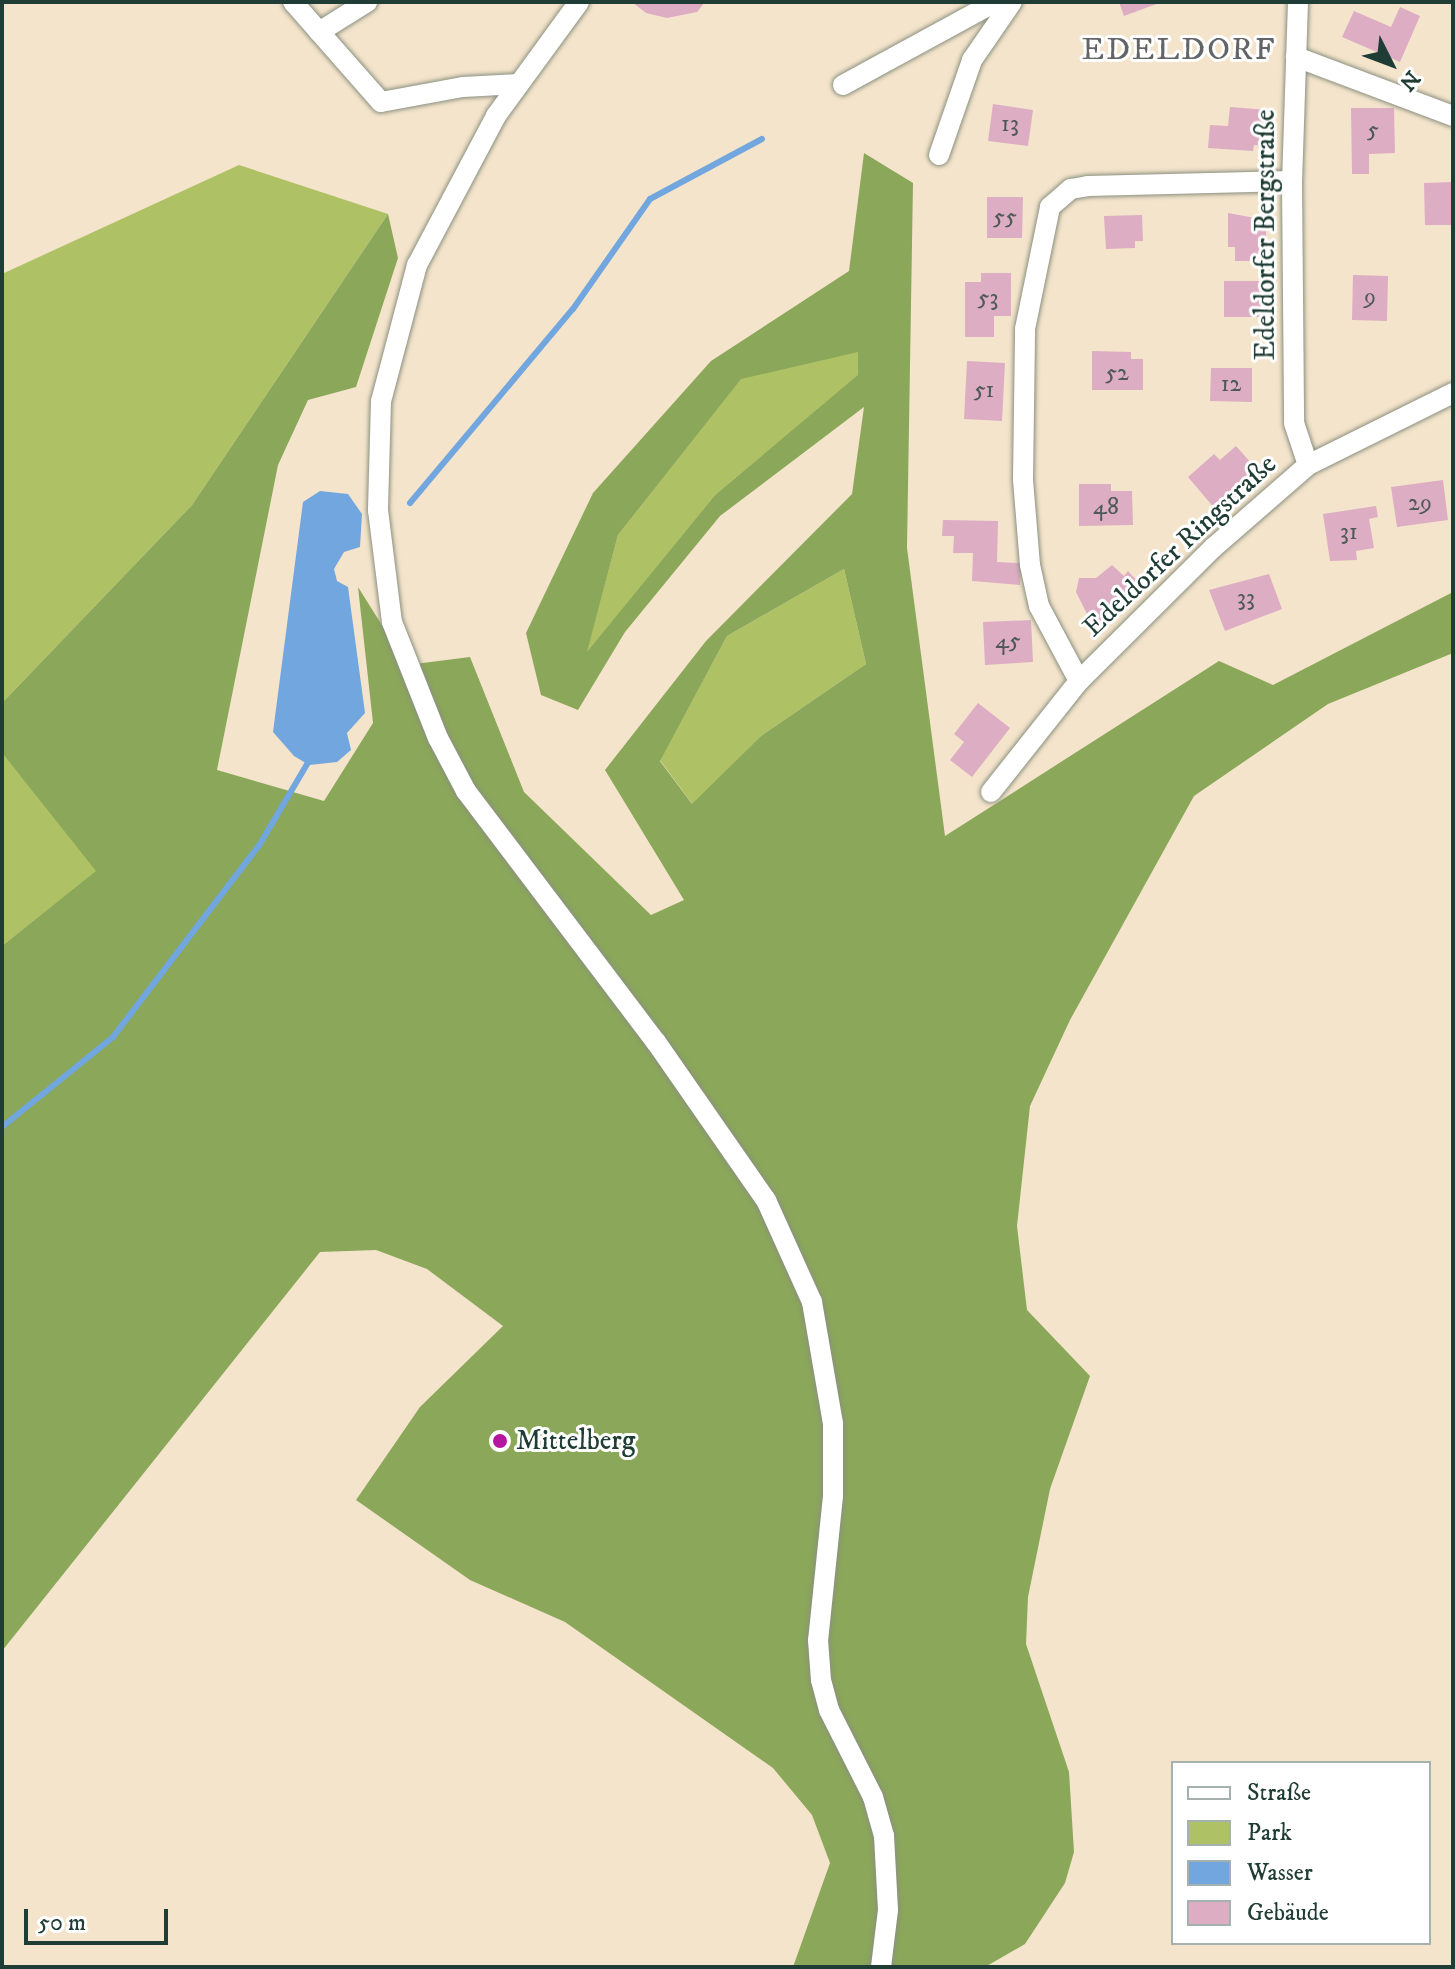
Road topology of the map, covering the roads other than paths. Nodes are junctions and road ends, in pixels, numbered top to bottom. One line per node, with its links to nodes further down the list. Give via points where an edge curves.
1 (293, 2): 7 (street)
2 (367, 2): 7 (street)
3 (579, 2): 9 (street)
4 (995, 2): 10 (street)
5 (1012, 2): 12 (street, via 972,60)
6 (1298, 2): 8 (street, Edeldorfer Bergstraße)
7 (319, 32): 9 (street, via 381,102 463,87)
8 (1296, 57): 11 (street); 13 (street, Edeldorfer Bergstraße)
9 (519, 84): 18 (street, via 444,206 417,265 391,355 381,401 378,510 392,622 438,738 466,791 656,1042 766,1200 812,1302 833,1423 833,1496 818,1640 821,1680 829,1710 873,1797 884,1836 889,1897)
10 (843, 85)
11 (1453, 116)
12 (939, 155)
13 (1292, 181): 15 (street, Edeldorfer Bergstraße, via 1294,423); 16 (street, Edeldorfer Ringstraße, via 1088,186 1071,189 1050,207 1025,329 1023,479 1039,606)
14 (1453, 393): 15 (street, Edeldorfer Ringstraße)
15 (1308, 465): 16 (street, Edeldorfer Ringstraße, via 1213,548)
16 (1079, 681): 17 (street, Edeldorfer Ringstraße)
17 (991, 792)
18 (881, 1967)

